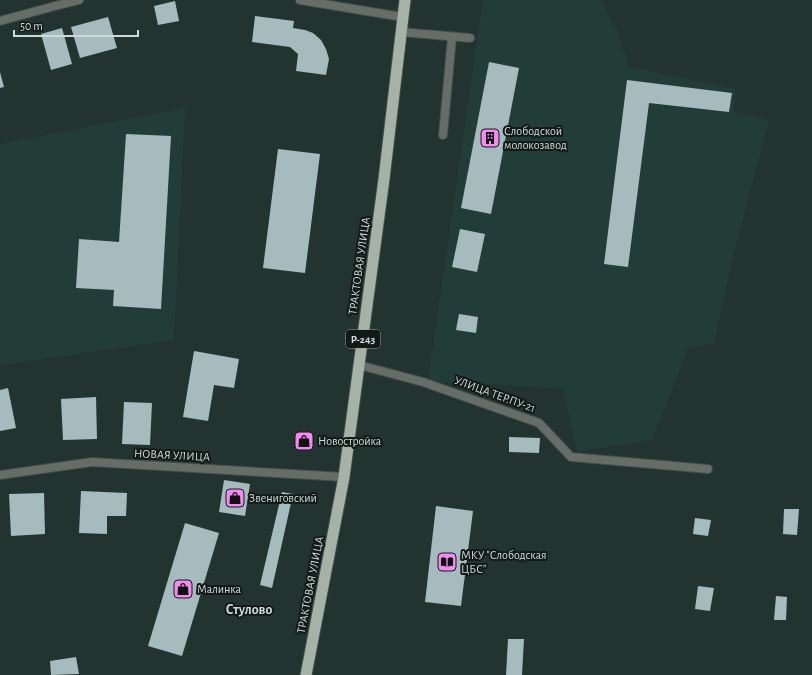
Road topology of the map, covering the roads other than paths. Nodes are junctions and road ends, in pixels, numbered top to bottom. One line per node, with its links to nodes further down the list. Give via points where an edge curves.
1 (79, 0): 5 (street)
2 (300, 0): 4 (street)
3 (405, 0): 4 (highway, ТРАКТОВАЯ УЛИЦА / Р-243)
4 (402, 17): 6 (highway, ТРАКТОВАЯ УЛИЦА / Р-243)
5 (0, 21)
6 (401, 32): 7 (street); 10 (highway, ТРАКТОВАЯ УЛИЦА / Р-243)
7 (452, 37): 8 (street); 9 (street)
8 (470, 38)
9 (443, 135)
10 (359, 365): 11 (street, УЛИЦА ТЕР.ПУ-21, via 423,382 539,423 571,457); 13 (highway, ТРАКТОВАЯ УЛИЦА / Р-243)
11 (708, 469)
12 (0, 475): 13 (street, НОВАЯ УЛИЦА, via 92,462)
13 (344, 477): 14 (highway, ТРАКТОВАЯ УЛИЦА / Р-243)
14 (306, 675)

